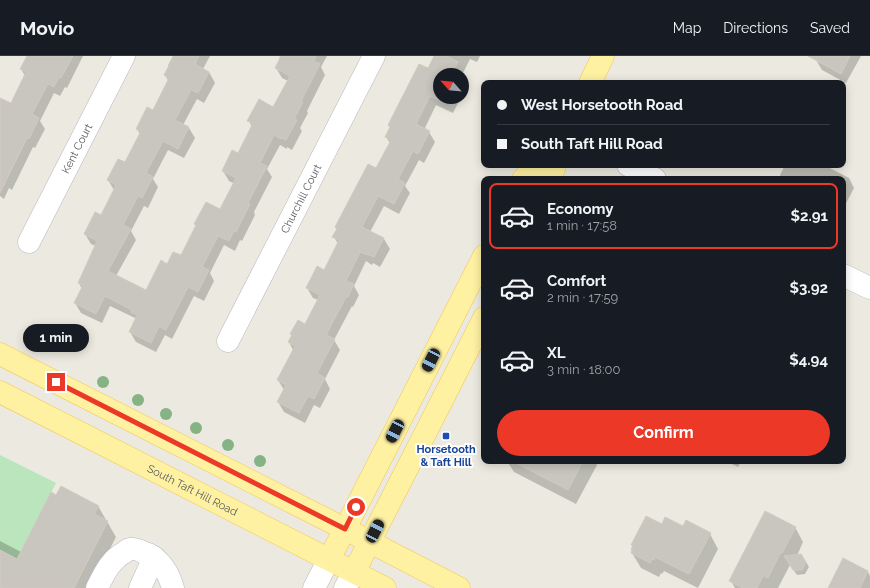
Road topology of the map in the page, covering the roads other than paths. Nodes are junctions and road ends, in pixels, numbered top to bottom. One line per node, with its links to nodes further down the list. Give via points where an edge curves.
1 (124, 56): 9 (street, Kent Court)
2 (374, 56): 14 (street, Churchill Court)
3 (603, 56): 4 (main road)
4 (591, 80)
5 (533, 168): 7 (main road)
6 (634, 168): 8 (street)
7 (526, 176)
8 (649, 176)
9 (29, 242)
10 (481, 262): 17 (main road)
11 (846, 276): 12 (street)
12 (870, 288)
13 (481, 324): 18 (main road)
14 (228, 341)
15 (0, 354): 17 (main road)
16 (0, 392): 20 (main road, South Taft Hill Road)
17 (345, 529): 18 (main road); 20 (main road)
18 (369, 542): 21 (main road); 27 (main road)
19 (154, 557): 22 (street, via 138,549 129,549 112,561); 23 (street); 24 (street, via 164,567)
20 (329, 559): 21 (main road, South Taft Hill Road); 25 (street)
21 (349, 580): 26 (main road, South Taft Hill Road)
22 (97, 588)
23 (140, 588)
24 (174, 588)
25 (314, 588)
26 (385, 588)
27 (459, 588)

